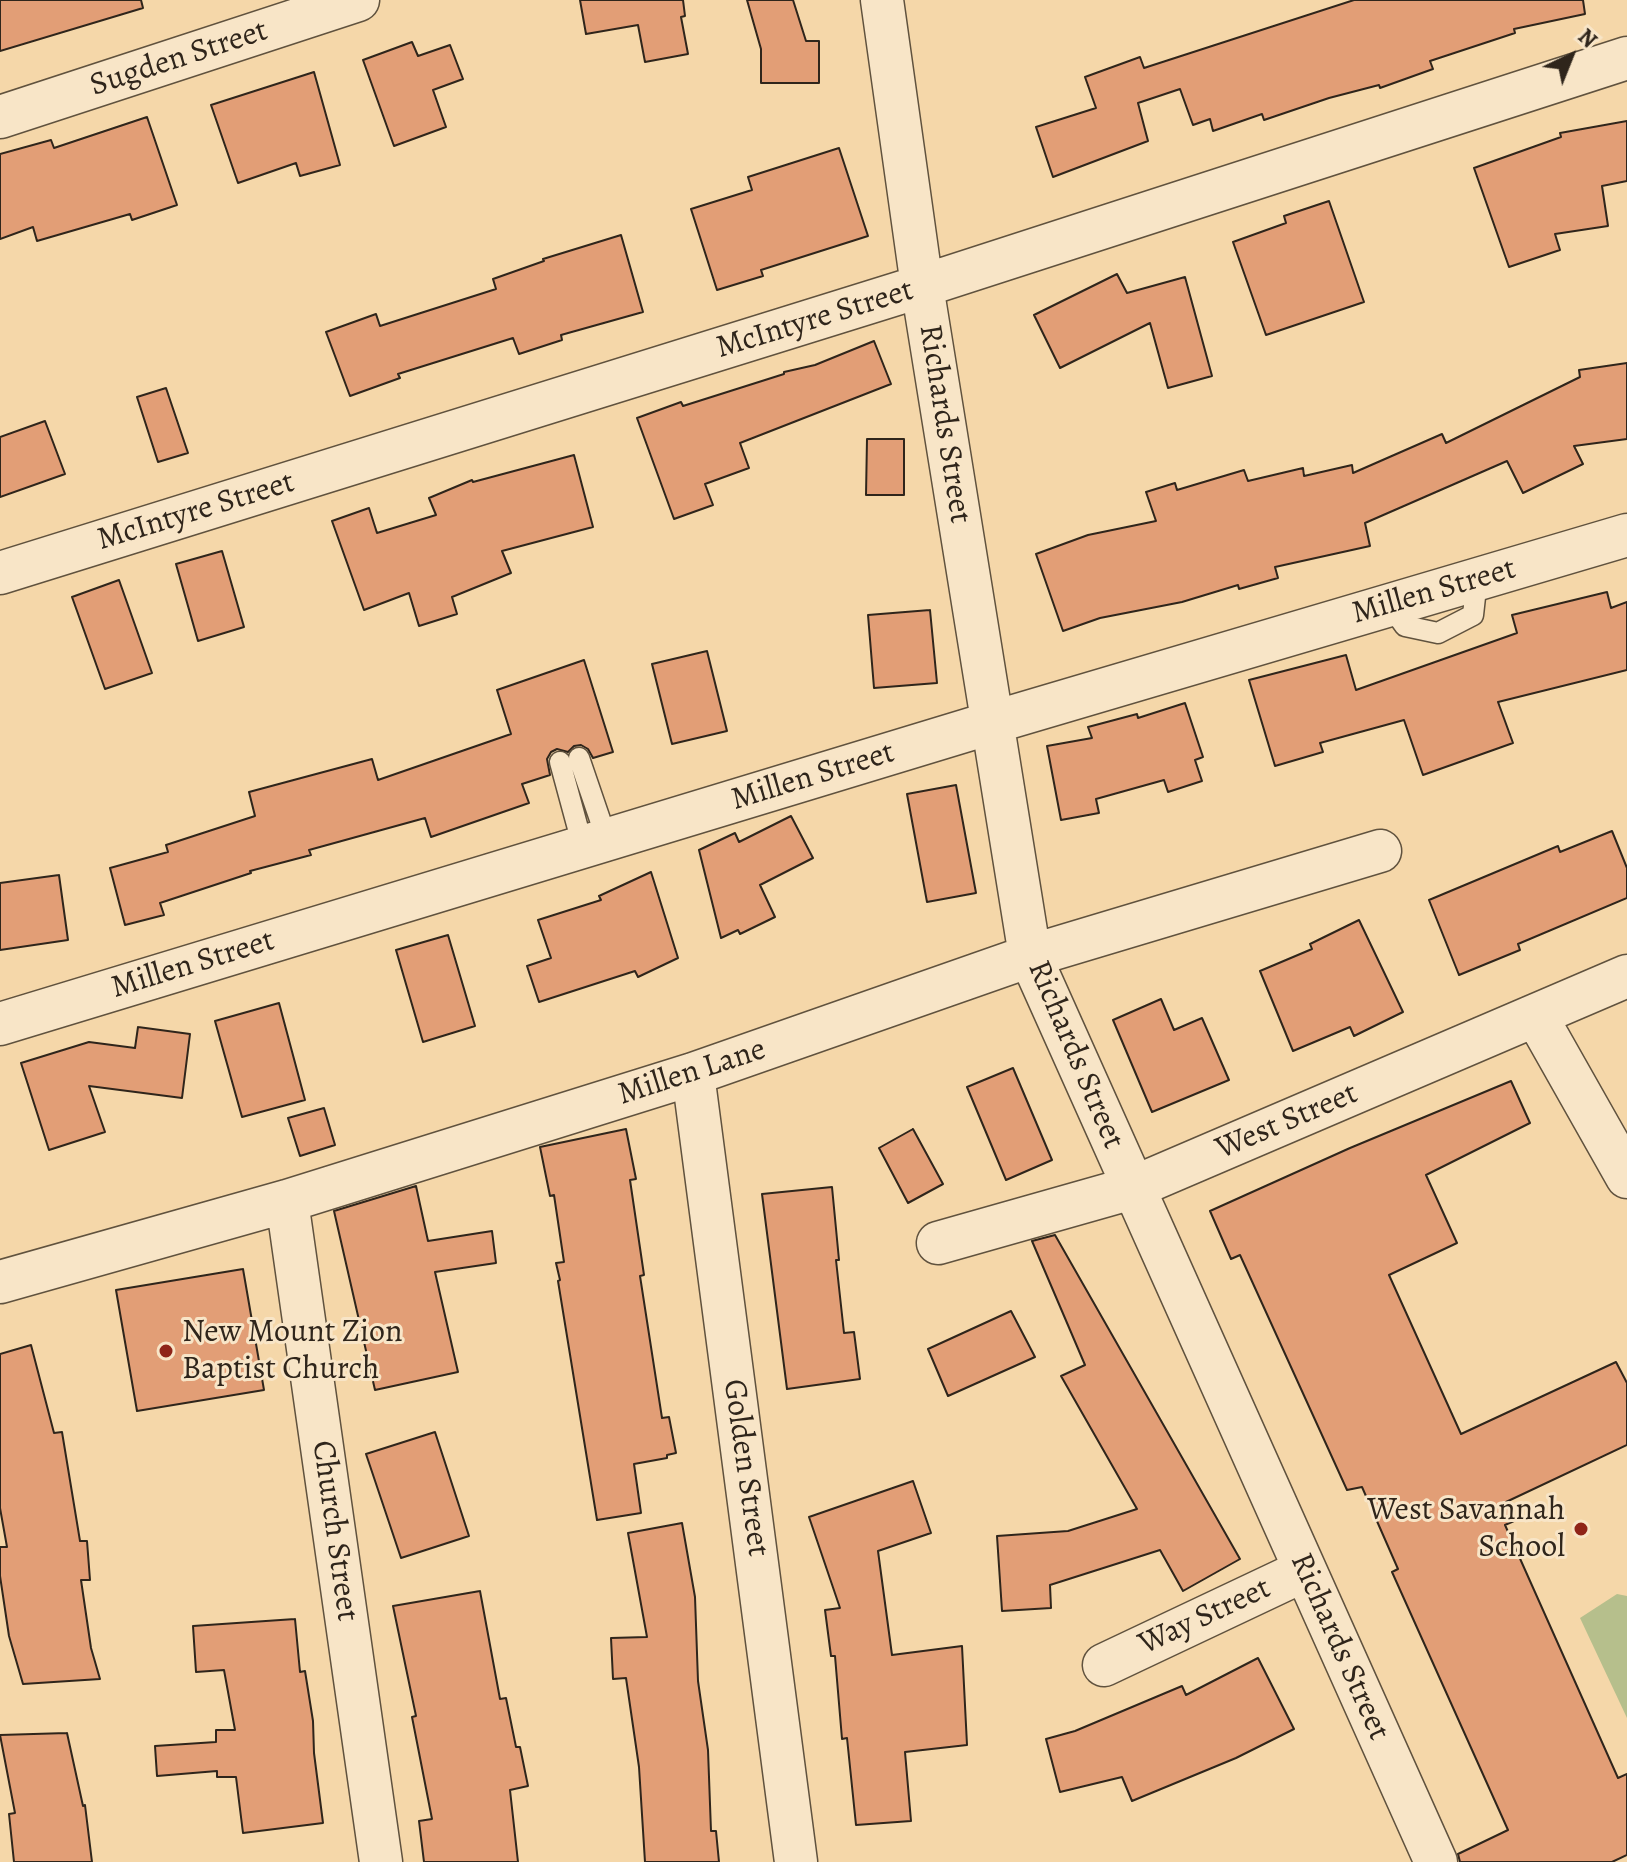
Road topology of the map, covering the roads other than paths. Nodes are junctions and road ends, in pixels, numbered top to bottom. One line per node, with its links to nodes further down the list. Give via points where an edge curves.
1 (358, 0): 4 (street, Sugden Street)
2 (882, 0): 5 (street, Richards Street)
3 (1627, 58): 5 (street, McIntyre Street)
4 (0, 117)
5 (922, 286): 7 (street, McIntyre Street); 8 (street, Richards Street)
6 (1627, 535): 8 (street, Millen Street)
7 (0, 573)
8 (994, 722): 10 (street, Millen Street); 12 (street, Richards Street)
9 (569, 760): 10 (lane)
10 (595, 843): 15 (street, Millen Street)
11 (1380, 851): 12 (street, Millen Lane)
12 (1030, 956): 16 (street, Millen Lane); 18 (street, Richards Street)
13 (1627, 976): 14 (street, West Street)
14 (1536, 1016): 17 (street); 18 (street, West Street)
15 (0, 1024)
16 (693, 1074): 19 (street, Millen Lane); 25 (street, Golden Street)
17 (1627, 1177)
18 (1132, 1188): 20 (street, West Street); 22 (street, Richards Street)
19 (287, 1201): 21 (street, Millen Lane); 24 (street, Church Street)
20 (938, 1243)
21 (0, 1282)
22 (1305, 1570): 23 (street, Way Street); 26 (street, Richards Street)
23 (1104, 1665)
24 (381, 1862)
25 (796, 1862)
26 (1436, 1862)

